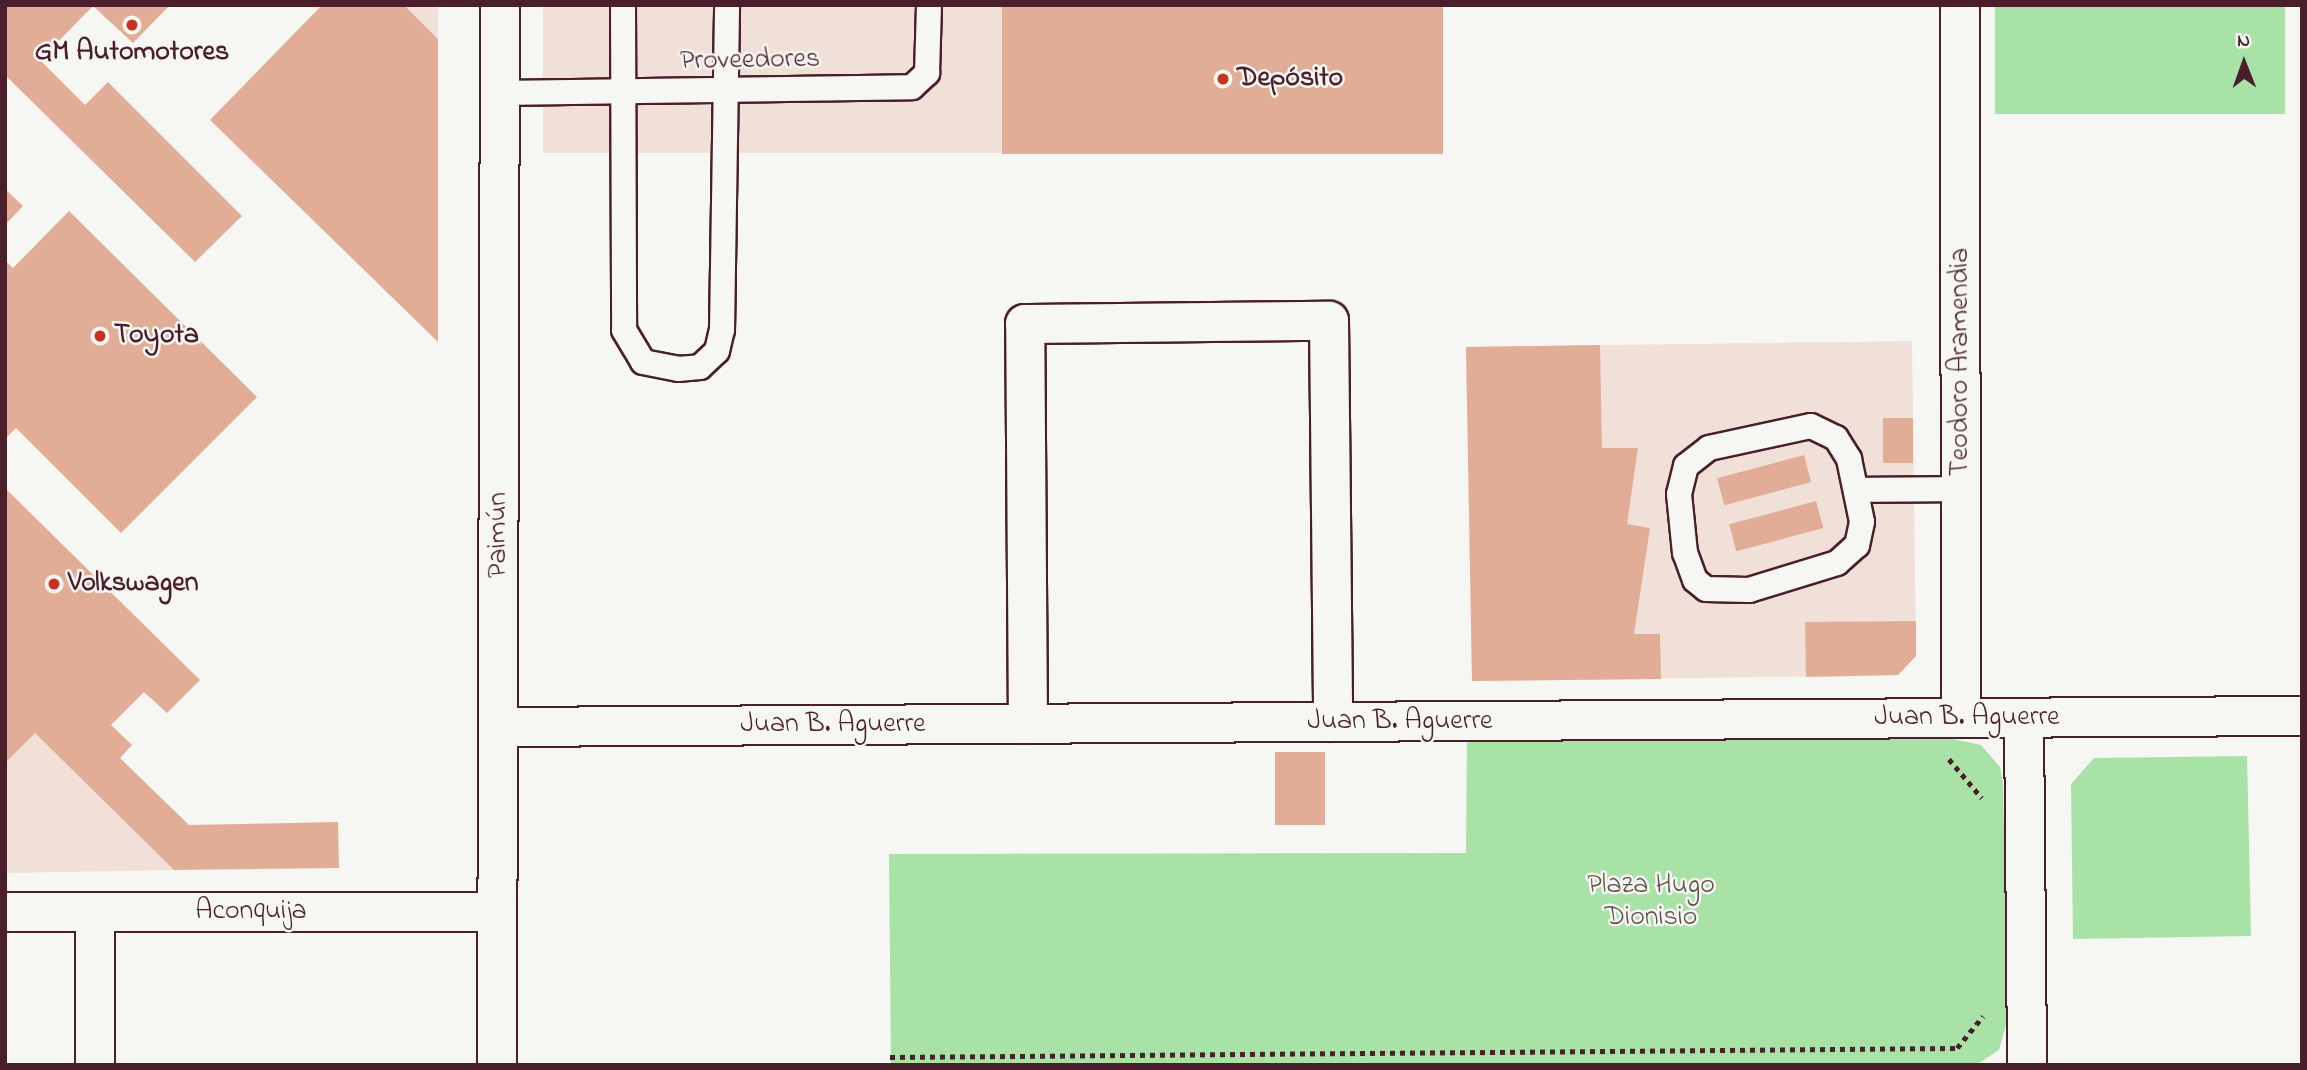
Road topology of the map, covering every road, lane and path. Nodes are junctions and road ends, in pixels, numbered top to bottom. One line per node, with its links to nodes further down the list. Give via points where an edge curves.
1 (500, 5): 8 (street, Paimún)
2 (623, 5): 7 (lane)
3 (727, 5): 6 (lane)
4 (929, 5): 6 (lane, Proveedores, via 927,73 912,87)
5 (1960, 5): 9 (street, Teodoro Aramendia)
6 (726, 91): 7 (lane, Proveedores); 7 (lane, via 722,330 717,351 700,366 678,369 643,362 624,330)
7 (623, 92): 8 (lane, Proveedores)
8 (500, 93): 16 (street, Paimún)
9 (1961, 489): 10 (lane); 12 (street, Teodoro Aramendia)
10 (1856, 491): 10 (lane, via 1844,447 1811,426 1709,448 1696,455 1680,479 1689,568 1706,589 1733,593 1837,563 1849,556 1861,534)
11 (2302, 716): 13 (street, Juan B. Aguerre)
12 (1961, 718): 13 (street, Juan B. Aguerre); 14 (street, Juan B. Aguerre)
13 (2024, 718): 26 (street)
14 (1333, 722): 15 (street, Juan B. Aguerre); 15 (street, via 1329,321 1025,324)
15 (1028, 724): 16 (street, Juan B. Aguerre)
16 (499, 727): 21 (street, Paimún)
17 (1943, 752): 18 (path, via 1982,796)
18 (1982, 809)
19 (5, 912): 20 (street, Aconquija)
20 (95, 912): 21 (street, Aconquija); 24 (street)
21 (498, 912): 25 (street, Paimún)
22 (1983, 1007): 23 (path, via 1983,1020 1957,1048)
23 (891, 1057)
24 (95, 1065)
25 (498, 1065)
26 (2027, 1065)

